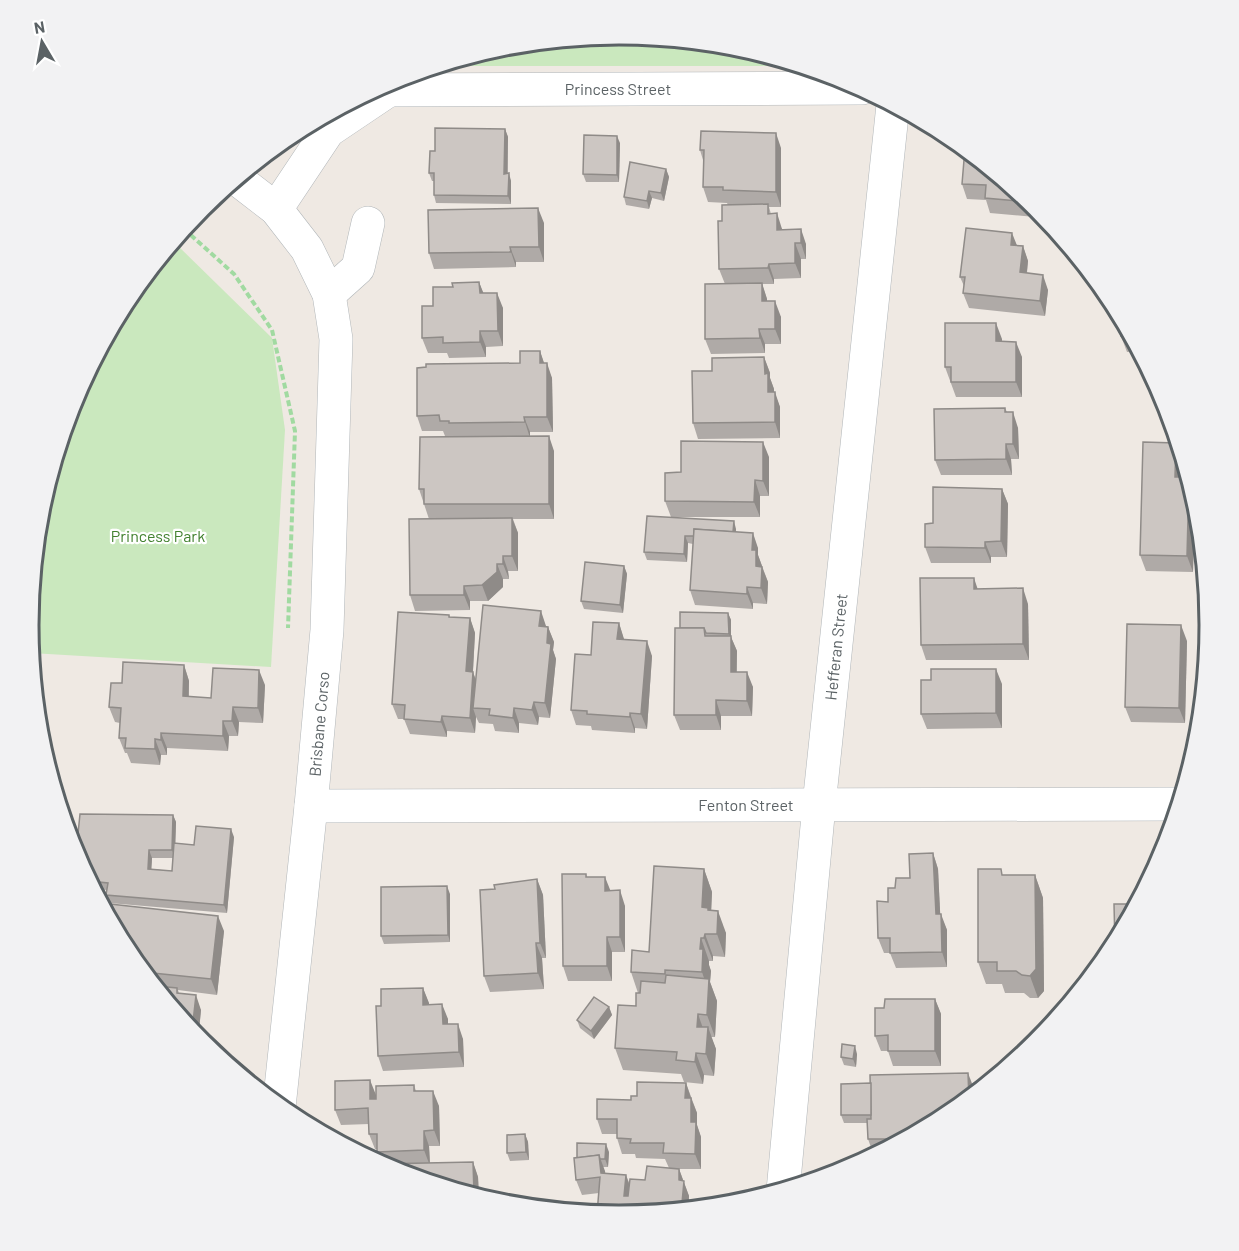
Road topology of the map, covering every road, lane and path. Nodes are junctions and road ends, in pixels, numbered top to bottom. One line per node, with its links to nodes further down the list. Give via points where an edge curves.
1 (839, 88): 2 (street, Princess Street)
2 (395, 90)
3 (359, 107): 6 (street, via 328,131)
4 (892, 114): 12 (street, Hefferan Street)
5 (243, 184): 6 (street, Brisbane Corso)
6 (276, 209): 9 (street, Brisbane Corso, via 307,249)
7 (368, 223): 9 (street, via 358,268)
8 (191, 235): 10 (path, via 234,274 272,330 296,431)
9 (329, 294): 13 (street, Brisbane Corso, via 336,339 327,630)
10 (288, 628)
11 (1171, 804): 12 (street, Fenton Street)
12 (819, 805): 13 (street, Fenton Street); 15 (street, Hefferan Street)
13 (311, 806): 14 (street, Brisbane Corso)
14 (280, 1096)
15 (784, 1182)

